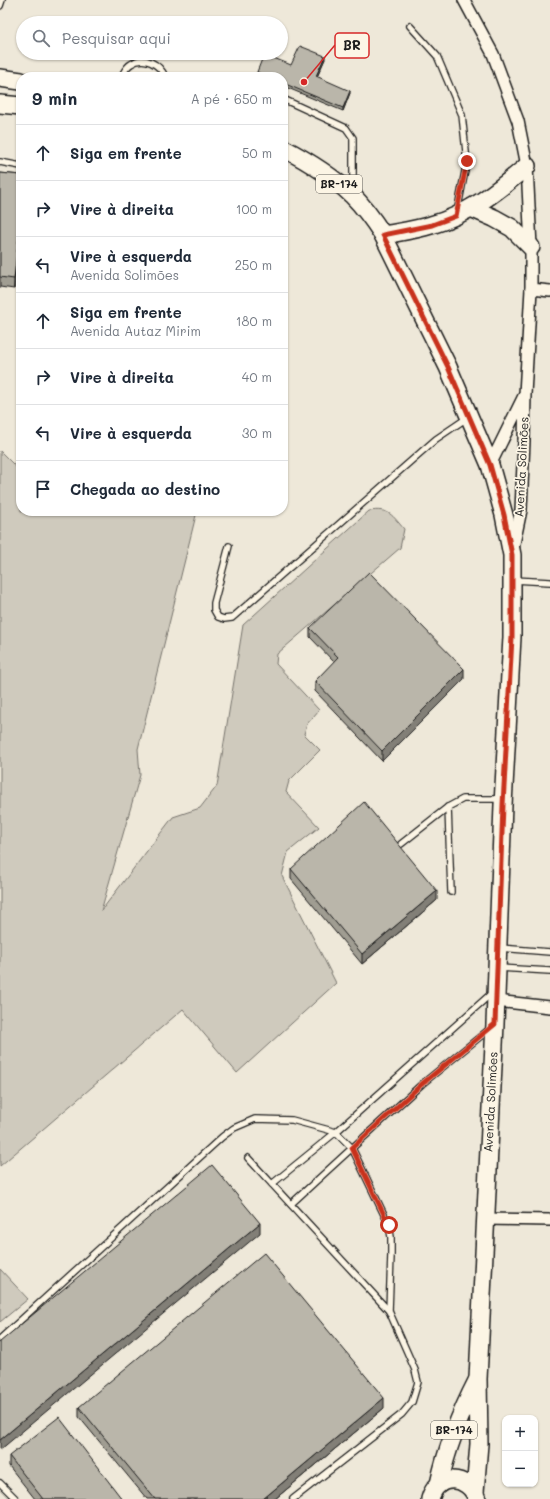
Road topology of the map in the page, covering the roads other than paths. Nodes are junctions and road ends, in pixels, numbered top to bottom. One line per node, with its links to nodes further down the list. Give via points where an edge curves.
1 (2, 0): 3 (lane)
2 (464, 0): 17 (street, Avenida Solimões, via 493,54 518,121)
3 (0, 6)
4 (410, 26): 20 (lane, via 437,56 462,115 467,161)
5 (140, 60): 8 (lane, via 156,64)
6 (140, 60): 7 (lane, via 131,64)
7 (124, 72)
8 (163, 72)
9 (0, 78): 10 (main road)
10 (16, 80)
11 (288, 100): 18 (lane, via 346,128 353,138)
12 (0, 104): 13 (main road)
13 (16, 106)
14 (288, 151): 18 (main road, BR-174, via 306,160)
15 (0, 162): 16 (lane)
16 (16, 165)
17 (528, 166): 19 (main road); 22 (street, Avenida Solimões)
18 (353, 196): 21 (main road, BR-174)
19 (471, 208): 20 (main road); 22 (main road, via 512,228)
20 (456, 216): 21 (main road, via 432,225)
21 (383, 235): 26 (main road, BR-174, via 448,367)
22 (531, 247): 23 (street, Avenida Solimões)
23 (531, 290): 24 (street); 25 (street, Avenida Solimões)
24 (550, 290)
25 (525, 394): 27 (street, Avenida Solimões); 29 (street, Avenida Solimões, via 521,510)
26 (469, 417): 27 (main road, BR-174); 28 (lane, via 436,439 232,618 224,619 218,617 214,603)
27 (490, 465): 29 (main road, BR-174)
28 (229, 546)
29 (512, 555): 30 (main road, Avenida Solimões / BR-174)
30 (512, 580): 31 (lane); 32 (main road, Avenida Solimões / BR-174, via 512,637)
31 (550, 582)
32 (504, 798): 33 (lane, via 463,800); 36 (main road, Avenida Solimões / BR-174)
33 (448, 807): 34 (lane); 35 (lane)
34 (401, 844)
35 (451, 892)
36 (498, 948): 37 (lane); 38 (main road, Avenida Solimões / BR-174)
37 (550, 952)
38 (498, 968): 39 (lane); 40 (main road, Avenida Solimões / BR-174)
39 (550, 971)
40 (496, 995): 41 (street); 42 (main road, Avenida Solimões / BR-174); 43 (lane)
41 (550, 1007)
42 (495, 1024): 44 (lane, via 422,1084); 48 (main road, Avenida Solimões / BR-174)
43 (336, 1132): 44 (lane); 46 (lane); 51 (lane, via 292,1120 273,1119 255,1119 234,1128)
44 (352, 1148): 47 (lane); 50 (lane, via 389,1225)
45 (248, 1158): 46 (lane)
46 (272, 1184): 47 (lane)
47 (290, 1204): 50 (lane)
48 (485, 1219): 49 (street); 52 (main road, Avenida Solimões / BR-174)
49 (550, 1220)
50 (389, 1310): 57 (lane, via 415,1370 418,1382 412,1402 402,1414)
51 (0, 1339)
52 (478, 1379): 54 (main road, Avenida Solimões / BR-174, via 455,1429); 55 (main road, Avenida Solimões / BR-174, via 479,1444)
53 (0, 1482): 56 (lane)
54 (439, 1484): 55 (main road, BR-174, via 448,1480 458,1480 468,1484); 58 (main road, BR-174)
55 (476, 1496)
56 (16, 1499)
57 (293, 1499)
58 (430, 1499)

